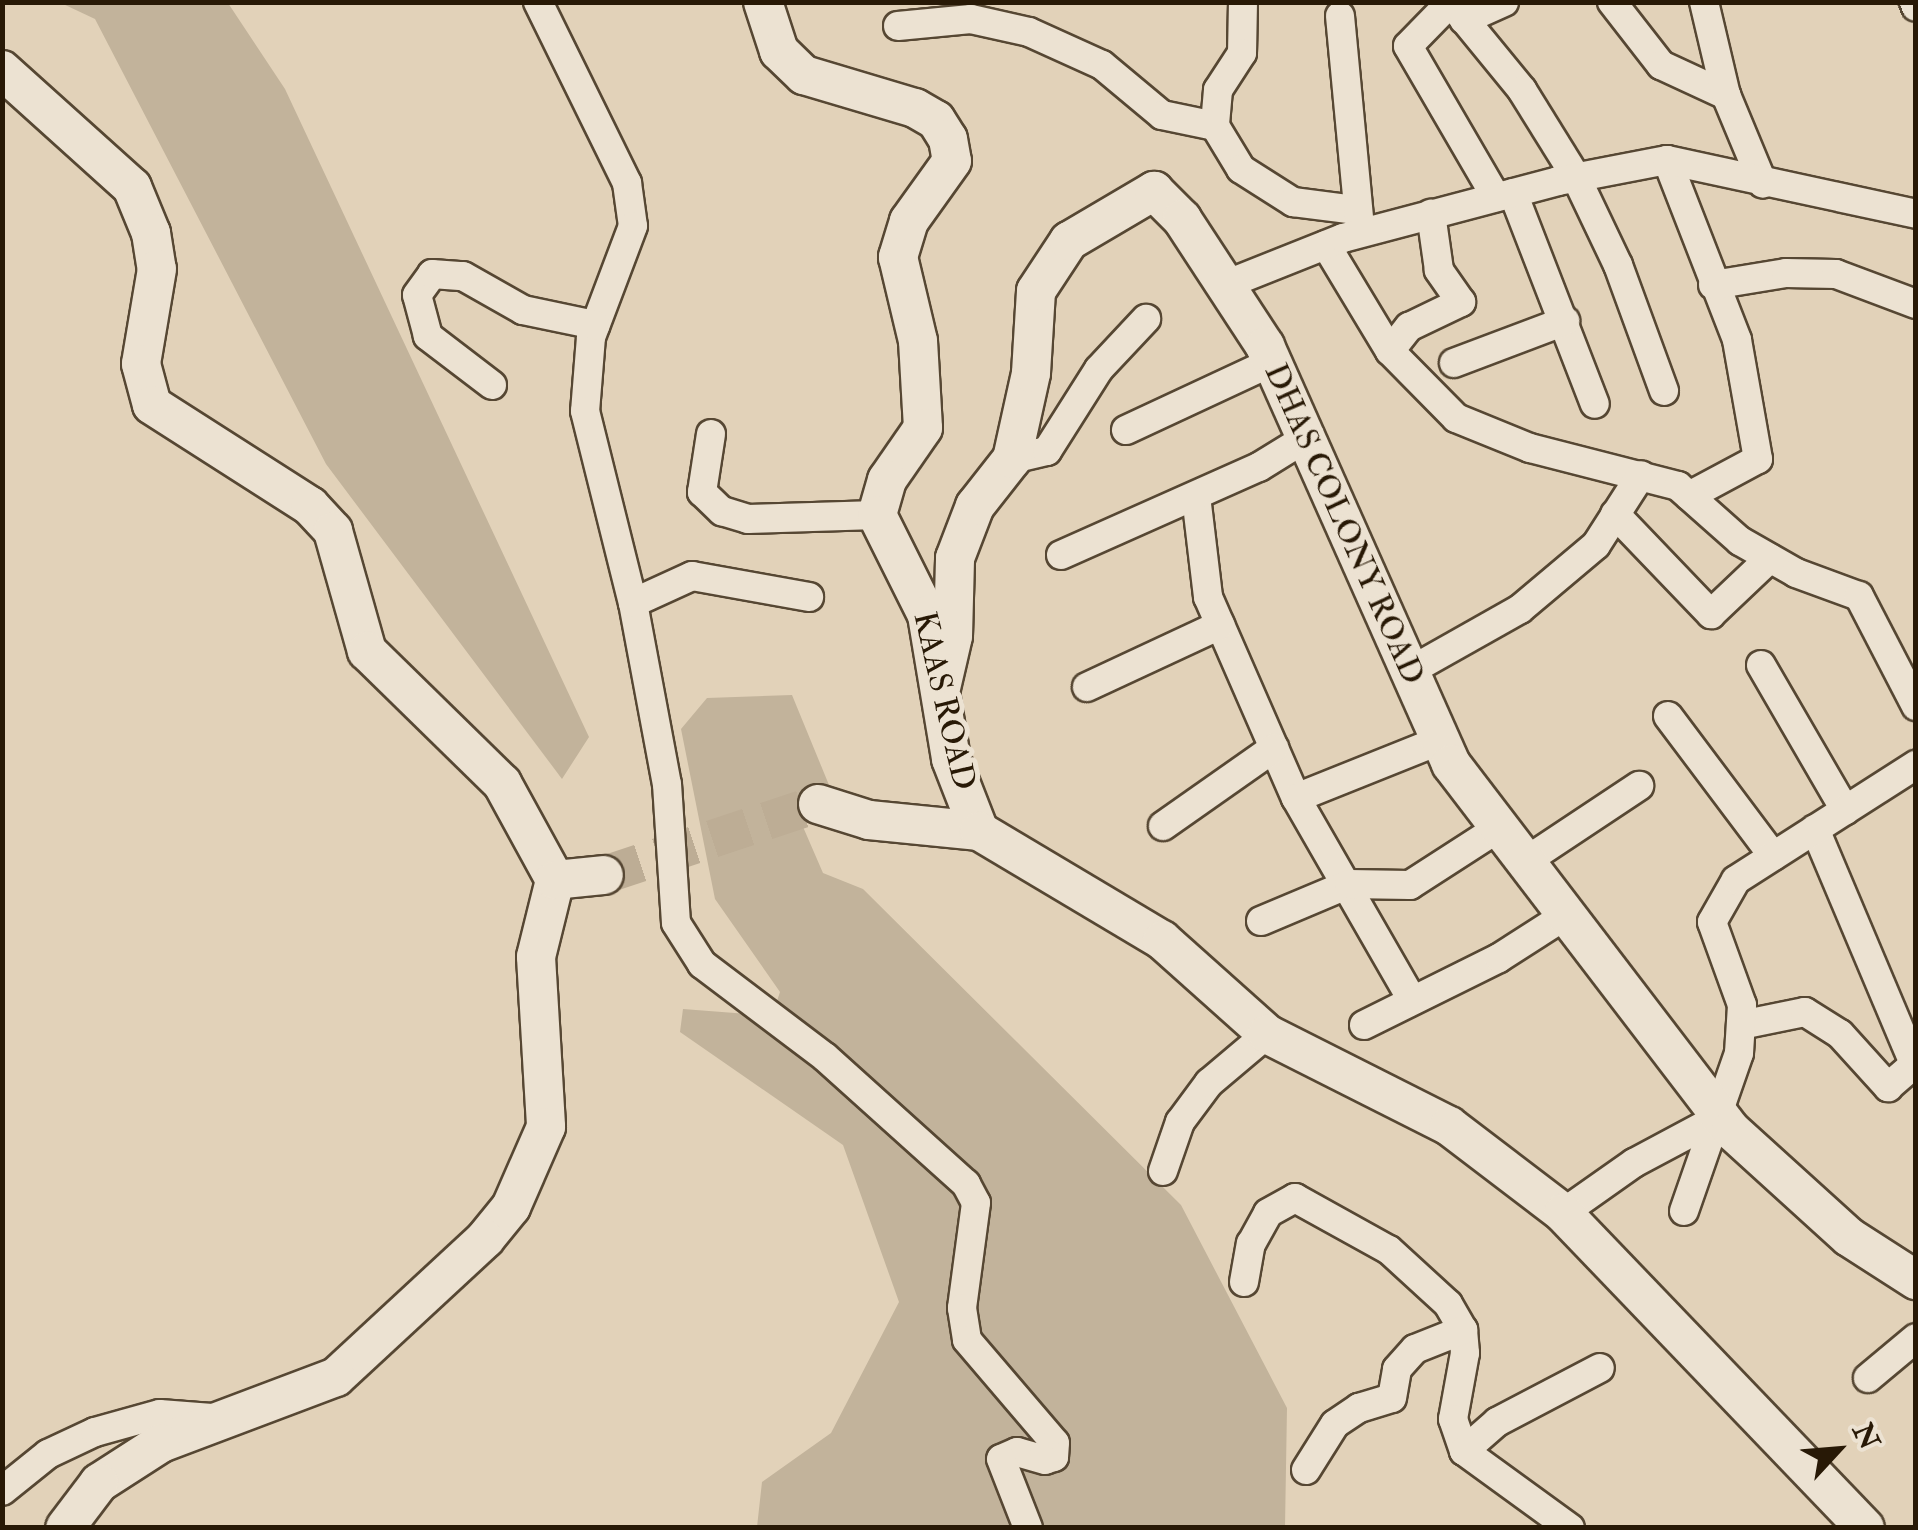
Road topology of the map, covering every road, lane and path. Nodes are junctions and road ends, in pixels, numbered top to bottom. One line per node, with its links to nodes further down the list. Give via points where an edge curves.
1 (538, 2): 26 (street, via 626,183 632,226)
2 (763, 2): 41 (main road, via 779,51 804,75 915,108 936,120 948,139 952,161 909,220 898,257 918,341 923,428 888,480)
3 (1242, 2): 12 (street, via 1242,53 1218,90)
4 (1504, 2): 7 (street)
5 (1612, 2): 11 (street, via 1662,66)
6 (1704, 2): 11 (street)
7 (1455, 8): 14 (street, via 1522,90); 16 (street, via 1408,46)
8 (1340, 16): 19 (street)
9 (898, 26): 12 (street, via 971,20 1029,32 1102,65 1162,115)
10 (2, 70): 67 (main road, via 132,187 152,234 156,270 141,364 152,405 310,506 334,531 367,651 502,783)
11 (1726, 95): 15 (street)
12 (1214, 126): 19 (street, via 1241,169 1293,202)
13 (1667, 160): 14 (street); 15 (street); 22 (street)
14 (1576, 177): 16 (street); 31 (street, via 1618,265)
15 (1763, 184): 18 (street)
16 (1504, 195): 17 (street); 25 (street)
17 (1431, 214): 19 (street); 27 (street, via 1439,270 1461,302 1409,327)
18 (1916, 214)
19 (1358, 222): 20 (street)
20 (1326, 245): 21 (street); 27 (street)
21 (1225, 285): 28 (main road, DHAS COLONY ROAD); 36 (main road, DHAS COLONY ROAD, via 1182,219 1154,192 1069,241 1036,291 1031,373)
22 (1713, 285): 23 (street, via 1836,274); 39 (street, via 1736,340 1758,460)
23 (1916, 304)
24 (1146, 319): 36 (street, via 1099,369 1046,451)
25 (1565, 322): 29 (street); 32 (street)
26 (596, 326): 30 (street, via 523,310 462,276 432,274 416,295 428,336); 45 (street, via 585,411)
27 (1390, 351): 37 (street, via 1456,418 1530,448)
28 (1272, 362): 33 (street); 35 (main road, DHAS COLONY ROAD)
29 (1454, 364)
30 (492, 386)
31 (1664, 391)
32 (1594, 404)
33 (1126, 430)
34 (711, 434): 41 (street, via 702,492 722,512 748,520)
35 (1306, 438): 38 (street); 48 (main road, DHAS COLONY ROAD)
36 (1012, 459): 50 (main road, DHAS COLONY ROAD, via 974,506 954,558 953,636)
37 (1641, 475): 39 (street); 40 (street)
38 (1196, 496): 42 (street); 46 (street, via 1208,597)
39 (1689, 496): 43 (street)
40 (1616, 514): 43 (street, via 1712,614); 48 (street, via 1596,545 1520,608)
41 (877, 516): 50 (main road, KAAS ROAD, via 927,615)
42 (1061, 555)
43 (1770, 558): 51 (street, via 1859,596)
44 (809, 597): 45 (street, via 692,576)
45 (633, 603): 91 (street, via 667,784 676,922 684,944 966,1184 976,1204 962,1308 967,1340 1055,1443 1054,1457 1045,1460 1017,1452 1001,1459)
46 (1220, 625): 49 (street); 54 (street)
47 (1761, 664): 59 (street)
48 (1410, 670): 53 (main road, DHAS COLONY ROAD)
49 (1087, 687)
50 (941, 688): 63 (main road, KAAS ROAD, via 952,759)
51 (1916, 706)
52 (1668, 716): 64 (street)
53 (1441, 740): 57 (street); 61 (main road, DHAS COLONY ROAD)
54 (1274, 748): 57 (street); 60 (street)
55 (1916, 764): 59 (street)
56 (1639, 786): 65 (street)
57 (1296, 798): 68 (street)
58 (818, 804): 63 (main road, via 869,820)
59 (1845, 810): 62 (street)
60 (1163, 826)
61 (1500, 828): 65 (main road, DHAS COLONY ROAD); 68 (street, via 1410,885)
62 (1815, 829): 64 (street); 75 (street)
63 (979, 831): 74 (main road, via 1162,940)
64 (1773, 856): 72 (street, via 1736,880 1712,922 1742,1005)
65 (1526, 861): 69 (main road, DHAS COLONY ROAD)
66 (604, 875): 67 (main road)
67 (555, 880): 86 (main road, via 536,957 546,1126 511,1206 485,1239 336,1377)
68 (1349, 884): 70 (street); 71 (street)
69 (1566, 915): 71 (street); 76 (main road, DHAS COLONY ROAD)
70 (1261, 921)
71 (1412, 1000): 73 (street)
72 (1741, 1024): 75 (street, via 1805,1012 1840,1034 1888,1087); 76 (street)
73 (1364, 1025)
74 (1267, 1034): 77 (street, via 1209,1083 1180,1122); 79 (main road, via 1449,1126)
75 (1915, 1065)
76 (1720, 1116): 78 (street); 79 (street, via 1634,1163); 80 (main road, DHAS COLONY ROAD, via 1849,1237)
77 (1163, 1171)
78 (1684, 1211)
79 (1563, 1213): 93 (main road)
80 (1916, 1280)
81 (1244, 1282): 82 (street, via 1251,1244 1268,1213 1295,1198 1389,1250 1448,1304)
82 (1462, 1330): 87 (street, via 1453,1420); 88 (street, via 1415,1349 1397,1368 1392,1398 1358,1408 1335,1424)
83 (1916, 1338): 85 (street)
84 (1600, 1368): 87 (street, via 1496,1422)
85 (1868, 1378)
86 (229, 1420): 89 (street, via 160,1414 96,1432 48,1454); 90 (main road, via 162,1442 99,1482)
87 (1464, 1451): 92 (street)
88 (1306, 1470)
89 (2, 1491)
90 (65, 1528)
91 (1028, 1528)
92 (1570, 1528)
93 (1865, 1528)

